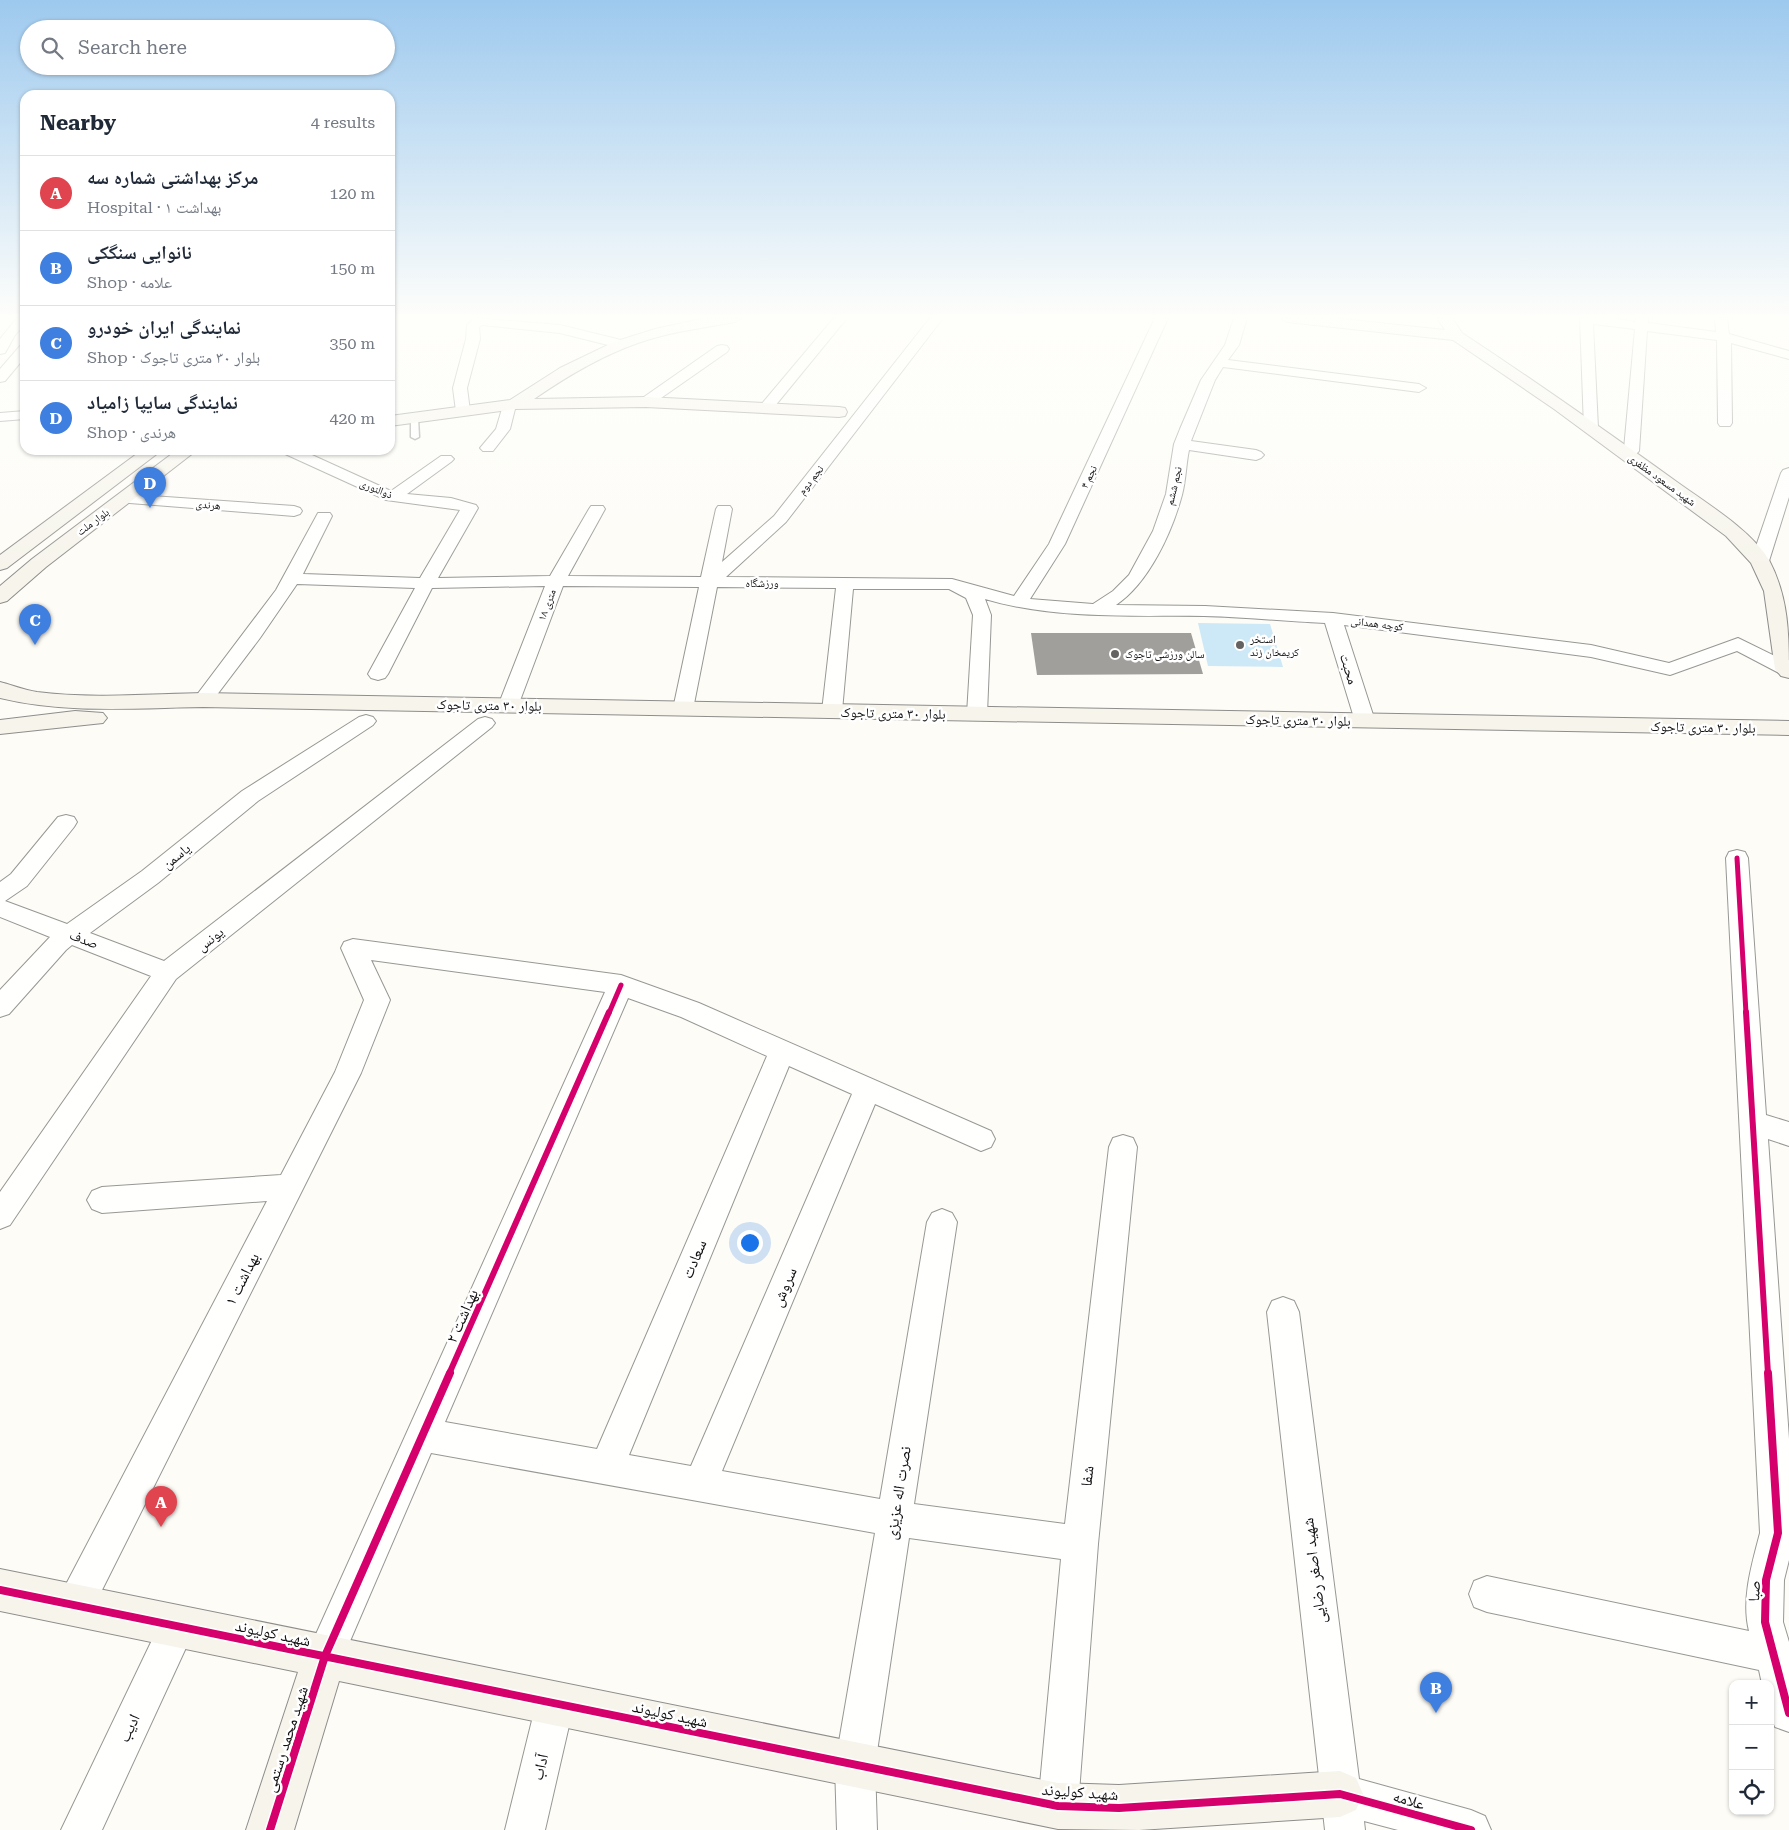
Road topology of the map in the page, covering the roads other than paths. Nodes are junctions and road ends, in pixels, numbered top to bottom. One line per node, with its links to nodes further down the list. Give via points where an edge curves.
1 (462, 403): 14 (street)
2 (552, 403): 12 (main road)
3 (674, 403): 13 (main road)
4 (769, 403): 13 (street)
5 (870, 403): 45 (street, نجم دوم, via 780,519)
6 (1122, 403): 49 (street, نجم ۴, via 1057,544)
7 (1198, 403): 23 (street, نجم ششم)
8 (1555, 403): 21 (main road, شهید مسعود مظفری)
9 (1590, 403): 21 (street)
10 (1635, 403): 25 (street, via 1632,451)
11 (1725, 403): 20 (street)
12 (512, 404): 14 (main road); 24 (street, via 505,428)
13 (765, 408): 15 (main road)
14 (463, 411): 18 (main road)
15 (839, 412)
16 (20, 415): 17 (street)
17 (0, 417)
18 (414, 418): 19 (main road); 22 (lane)
19 (395, 420)
20 (1725, 423)
21 (1591, 428): 25 (main road, شهید مسعود مظفری)
22 (415, 437)
23 (1182, 444): 29 (street); 50 (street, نجم ششم, via 1174,494 1162,530 1136,577 1119,595)
24 (488, 448)
25 (1626, 454): 40 (main road, شهید مسعود مظفری, via 1732,532)
26 (147, 455): 41 (main road, بلوار ملت)
27 (181, 455): 34 (main road, بلوار ملت)
28 (299, 455): 33 (street, ذوالنوری)
29 (1256, 455)
30 (446, 459): 33 (street)
31 (1789, 474): 40 (street)
32 (250, 494): 35 (street)
33 (392, 497): 44 (street, ذوالنوری, via 470,508)
34 (123, 499): 35 (street, هرندی); 48 (main road, بلوار ملت, via 40,562)
35 (234, 507): 38 (street, هرندی)
36 (597, 509): 43 (street, ۱۸ متری)
37 (724, 509): 45 (street)
38 (294, 511)
39 (324, 516): 42 (street)
40 (1760, 561): 52 (main road, شهید مسعود مظفری, via 1774,591)
41 (0, 564)
42 (293, 578): 44 (street, ورزشگاه); 55 (street)
43 (556, 581): 44 (street, ورزشگاه); 45 (street, ورزشگاه); 56 (street, ۱۸ متری)
44 (426, 583): 53 (street)
45 (709, 583): 46 (street, ورزشگاه); 57 (street)
46 (845, 584): 47 (street, ورزشگاه); 58 (street)
47 (952, 584): 49 (street, کوچه همدانی); 59 (street, ورزشگاه, via 973,593 982,615)
48 (0, 598)
49 (1018, 603): 50 (street, کوچه همدانی)
50 (1096, 610): 51 (street, کوچه همدانی, via 1205,611)
51 (1333, 618): 52 (street, کوچه همدانی, via 1591,651 1670,669 1738,644); 61 (street, محبت)
52 (1788, 669)
53 (378, 674)
54 (0, 689): 55 (main road, بلوار ۳۰ متری تاجوک, via 37,700)
55 (203, 700): 56 (main road, بلوار ۳۰ متری تاجوک)
56 (508, 706): 57 (main road, بلوار ۳۰ متری تاجوک)
57 (683, 709): 58 (main road, بلوار ۳۰ متری تاجوک)
58 (832, 711): 59 (main road, بلوار ۳۰ متری تاجوک)
59 (977, 714): 61 (main road, بلوار ۳۰ متری تاجوک)
60 (366, 721): 62 (main road, بلوار ۳۰ متری تاجوک); 63 (main road, بلوار ۳۰ متری تاجوک, via 75,718); 70 (street, یاسمن, via 250,796 150,877)
61 (1365, 721): 64 (main road, بلوار ۳۰ متری تاجوک)
62 (485, 723): 65 (main road, بلوار ۳۰ متری تاجوک); 71 (street, یونس)
63 (0, 727)
64 (1789, 728)
65 (1789, 746)
66 (66, 822): 68 (street, via 19,880)
67 (1737, 858): 76 (street, صبا)
68 (0, 894)
69 (0, 908): 70 (street, صدف)
70 (71, 934): 71 (street, صدف); 73 (street, یاسمن, via 57,944)
71 (167, 972): 82 (street, یونس)
72 (622, 985): 74 (street, via 690,1010); 80 (street, بهداشت ۱, via 353,948 377,1000 348,1073); 85 (street, بهداشت ۲)
73 (0, 1007)
74 (782, 1051): 75 (street); 86 (street, سعادت)
75 (868, 1089): 78 (street); 87 (street, سروش)
76 (1753, 1122): 77 (street); 89 (street, صبا)
77 (1789, 1134)
78 (981, 1139)
79 (1123, 1147): 90 (street, شفا)
80 (289, 1187): 81 (street); 93 (street, بهداشت ۱)
81 (102, 1200)
82 (0, 1216)
83 (942, 1222): 88 (street, نصرت اله عزیزی)
84 (1283, 1312): 101 (street, شهید اصغر رضایی)
85 (423, 1435): 86 (street); 96 (street, بهداشت ۲)
86 (606, 1468): 87 (street)
87 (700, 1484): 88 (street)
88 (894, 1519): 90 (street); 99 (street, نصرت اله عزیزی)
89 (1784, 1536): 95 (street, صبا, via 1766,1580)
90 (1080, 1544): 100 (street, شفا)
91 (0, 1590): 93 (main road, شهید کولیوند)
92 (1487, 1594): 95 (street)
93 (74, 1605): 94 (main road, شهید کولیوند)
94 (178, 1626): 96 (main road, شهید کولیوند); 103 (street, ادیب)
95 (1770, 1639): 98 (street, صبا)
96 (325, 1656): 97 (main road, شهید کولیوند); 104 (main road, شهید محمد رستمی)
97 (555, 1704): 99 (main road, شهید کولیوند); 105 (street, آداب)
98 (1789, 1713)
99 (855, 1765): 100 (main road, شهید کولیوند); 106 (street, نصرت اله عزیزی)
100 (1058, 1806): 102 (main road, شهید کولیوند)
101 (1342, 1812): 102 (main road, شهید کولیوند); 107 (street, علامه)
102 (1121, 1819)
103 (81, 1830)
104 (270, 1830)
105 (525, 1830)
106 (857, 1830)
107 (1471, 1830)

